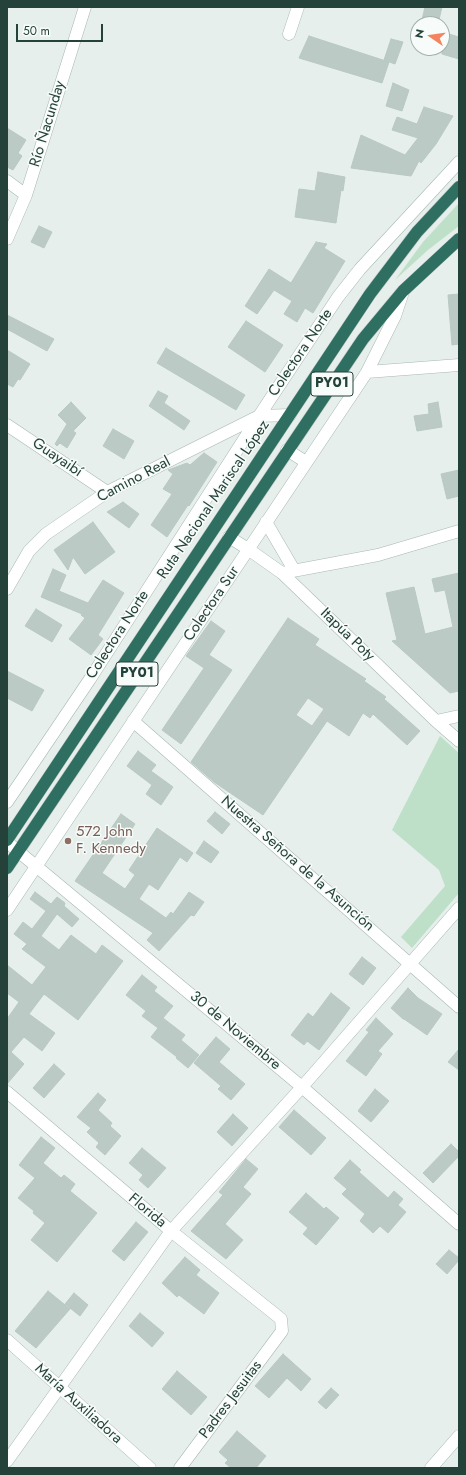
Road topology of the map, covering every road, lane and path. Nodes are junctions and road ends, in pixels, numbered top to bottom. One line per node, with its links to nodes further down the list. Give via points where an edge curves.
1 (85, 7): 7 (street, Río Ñacunday)
2 (298, 7): 3 (street)
3 (289, 34)
4 (459, 162): 14 (street, Colectora Norte, via 360,268)
5 (7, 181): 7 (street)
6 (459, 187): 13 (highway, Ruta Nacional Mariscal López / PY01, via 417,232 382,277)
7 (26, 195): 8 (street, Río Ñacunday)
8 (7, 239)
9 (459, 239): 10 (highway, PY01)
10 (403, 291): 12 (street, Colectora Sur, via 395,316); 16 (highway, PY01, via 363,339)
11 (459, 365): 12 (street)
12 (367, 372): 17 (street, Colectora Sur)
13 (290, 414): 14 (street, Camino Real); 31 (highway, Ruta Nacional Mariscal López / PY01)
14 (259, 416): 18 (street, Camino Real); 30 (street, Colectora Norte, via 90,679)
15 (7, 425): 18 (street, Guayaibí)
16 (287, 450): 17 (street); 21 (highway, PY01)
17 (306, 462): 19 (street, Colectora Sur)
18 (107, 492): 25 (street, Camino Real, via 46,534 29,551)
19 (266, 522): 22 (street, Colectora Sur); 23 (street)
20 (459, 531): 23 (street, via 378,555)
21 (229, 537): 22 (street, Itapúa Poty); 32 (highway, PY01)
22 (248, 549): 24 (street, Itapúa Poty); 27 (street, Colectora Sur)
23 (294, 570): 24 (street)
24 (282, 573): 28 (street, Itapúa Poty)
25 (7, 589)
26 (459, 716): 28 (street)
27 (133, 721): 33 (street, Colectora Sur); 37 (street, Nuestra Señora de la Asunción)
28 (436, 721): 29 (street, Itapúa Poty)
29 (459, 741)
30 (7, 802)
31 (7, 841): 32 (street, 30 de Noviembre)
32 (18, 851): 33 (street, 30 de Noviembre); 34 (highway, PY01)
33 (36, 866): 36 (street, Colectora Sur); 39 (street, 30 de Noviembre)
34 (7, 868)
35 (459, 908): 37 (street)
36 (7, 910)
37 (410, 963): 38 (street, Nuestra Señora de la Asunción); 39 (street)
38 (459, 1008)
39 (302, 1087): 41 (street, 30 de Noviembre); 42 (street)
40 (7, 1092): 42 (street, Florida)
41 (459, 1224)
42 (171, 1231): 43 (street, Florida, via 281,1320); 45 (street)
43 (282, 1331): 49 (street, Padres Jesuitas)
44 (7, 1340): 45 (street, María Auxiliadora)
45 (60, 1388): 47 (street); 48 (street, María Auxiliadora)
46 (459, 1436): 50 (street)
47 (7, 1462)
48 (150, 1468)
49 (180, 1468)
50 (431, 1468)

